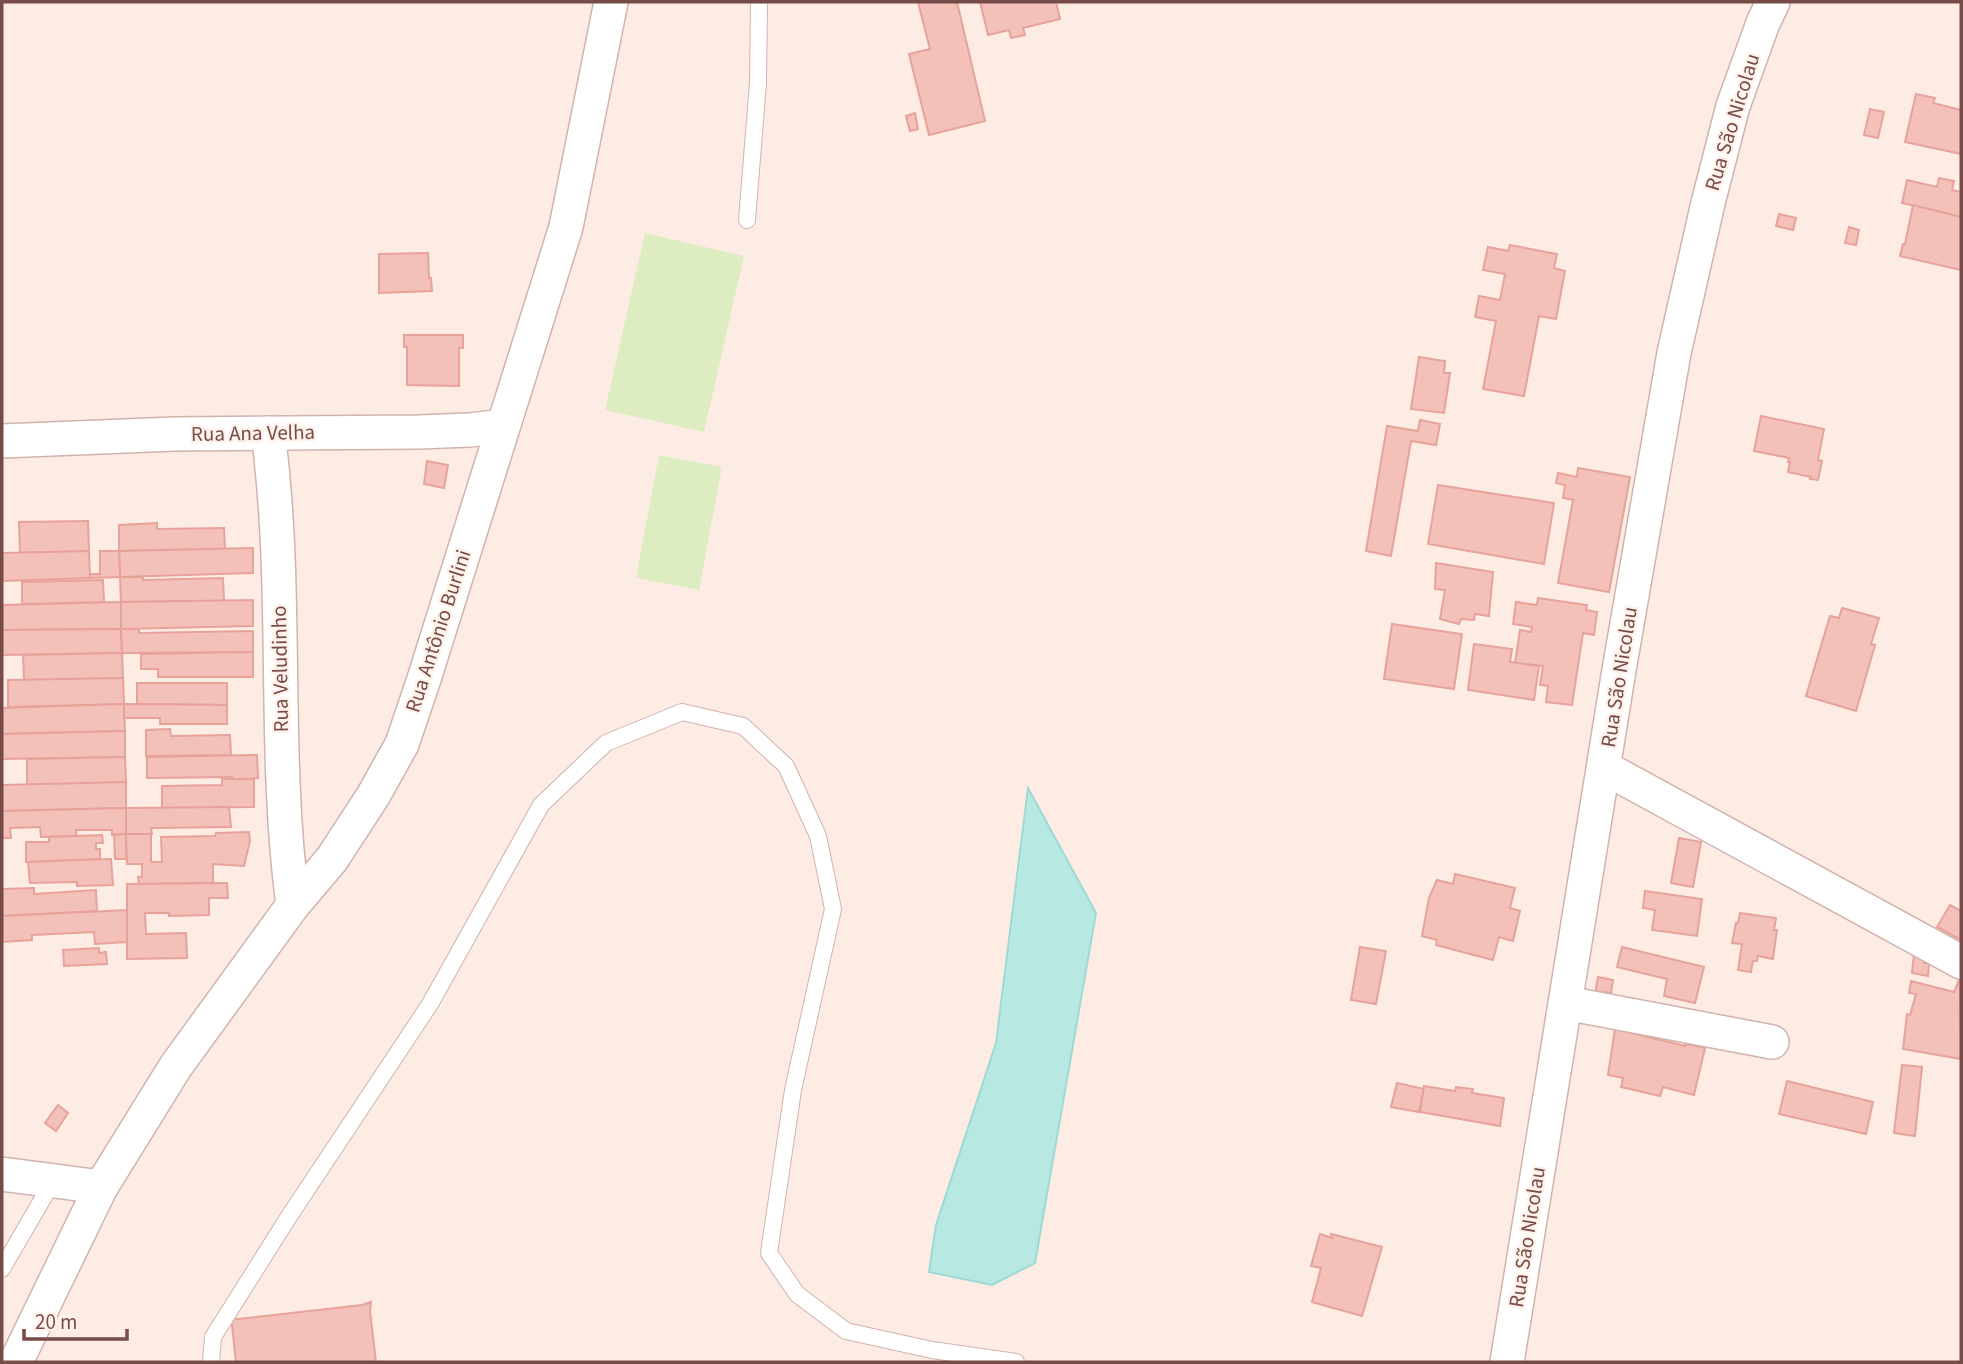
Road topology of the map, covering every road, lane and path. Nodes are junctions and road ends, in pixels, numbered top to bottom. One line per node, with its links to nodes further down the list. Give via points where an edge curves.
1 (611, 2): 5 (street, Rua Antônio Burlini, via 566,226)
2 (759, 2): 4 (lane)
3 (1773, 2): 8 (street, Rua São Nicolau, via 1733,106 1674,354)
4 (747, 220)
5 (503, 426): 6 (street, Rua Ana Velha); 9 (street, Rua Antônio Burlini, via 402,744 332,859)
6 (268, 433): 7 (street, Rua Ana Velha); 9 (street, Rua Veludinho, via 278,546 286,853)
7 (2, 441)
8 (1605, 768): 10 (street); 11 (street, Rua São Nicolau)
9 (293, 905): 15 (street, Rua Antônio Burlini, via 176,1066)
10 (1961, 962)
11 (1566, 1003): 12 (street); 20 (street, Rua São Nicolau)
12 (1772, 1042)
13 (2, 1174): 14 (street)
14 (53, 1181): 15 (street); 16 (lane)
15 (101, 1186): 17 (street, Rua Antônio Burlini)
16 (2, 1269)
17 (16, 1362)
18 (211, 1362): 19 (lane, via 213,1338 430,1004 541,805 606,743 682,712 743,726 786,766 818,836 833,909 793,1090 769,1253 797,1294 846,1331)
19 (1016, 1362)
20 (1507, 1362)

